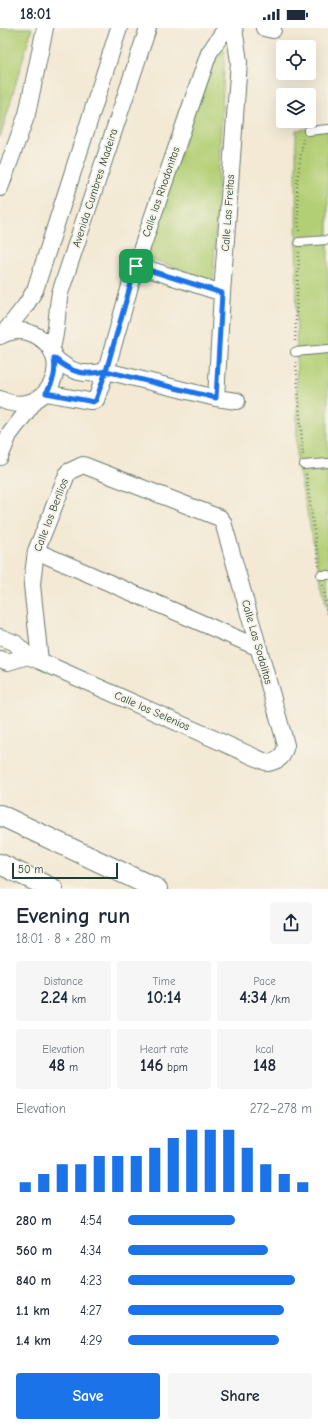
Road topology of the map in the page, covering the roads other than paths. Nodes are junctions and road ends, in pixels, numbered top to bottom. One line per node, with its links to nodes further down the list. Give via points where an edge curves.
1 (45, 28): 8 (street, via 26,114)
2 (119, 28): 13 (street, via 35,290)
3 (148, 28): 16 (street, Avenida Cumbres Madeira, via 60,293)
4 (226, 28): 11 (street, Calle las Rhodonitas, via 209,53)
5 (234, 28): 12 (street, Calle Las Freitas, via 240,62)
6 (328, 129): 7 (lane)
7 (308, 131)
8 (0, 188)
9 (328, 240): 10 (lane)
10 (300, 242)
11 (136, 266): 12 (street); 17 (street, Calle las Rhodonitas)
12 (222, 293): 19 (street, Calle Las Freitas)
13 (2, 335): 16 (street, via 21,331 30,333 46,342)
14 (328, 349): 15 (lane)
15 (295, 352)
16 (53, 354): 17 (street, via 63,366 78,372 93,374); 18 (street, Avenida Cumbres Madeira, via 55,376)
17 (106, 371): 18 (street, Calle las Rhodonitas, via 93,402); 19 (street)
18 (40, 397): 20 (street, via 21,405); 22 (street, via 9,435)
19 (216, 398): 21 (street)
20 (0, 399)
21 (237, 401)
22 (0, 457)
23 (328, 463): 24 (lane)
24 (304, 465)
25 (74, 468): 26 (street, Calle los Berilios, via 68,472); 28 (street, Calle Las Sodalitas, via 83,465 220,518)
26 (36, 551): 28 (street); 29 (street, Calle los Berilios, via 32,585)
27 (0, 637): 29 (street, Calle los Selenios, via 15,643)
28 (259, 648): 31 (street, Calle Las Sodalitas, via 286,745 284,755)
29 (34, 658): 30 (street, via 8,662); 31 (street, Calle los Selenios, via 268,763)
30 (0, 659)
31 (278, 761)
32 (0, 815): 35 (street)
33 (0, 864): 34 (street)
34 (53, 889)
35 (157, 889)

